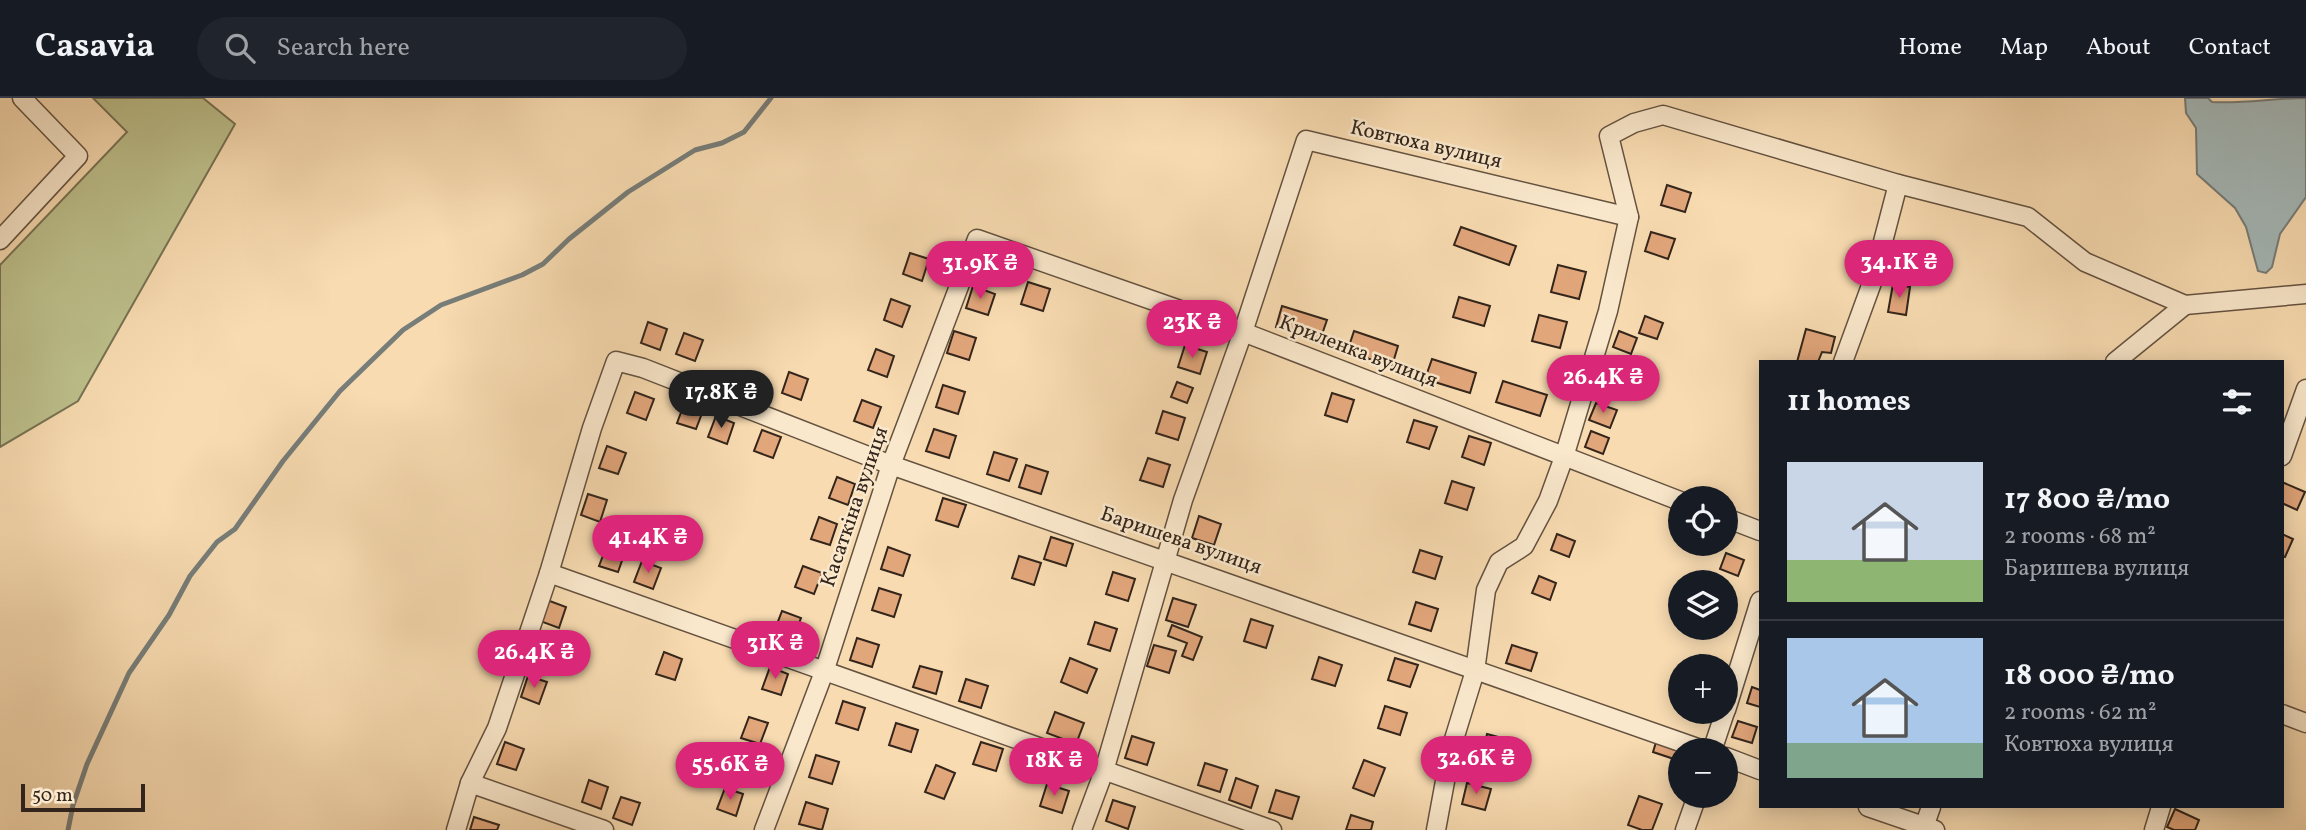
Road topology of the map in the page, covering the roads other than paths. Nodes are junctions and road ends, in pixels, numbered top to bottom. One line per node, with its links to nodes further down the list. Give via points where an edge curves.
1 (22, 98): 5 (street, via 78,156)
2 (1898, 184): 3 (street, via 1663,115 1609,136); 7 (street, via 2028,217 2085,262); 9 (street, via 1873,280)
3 (1629, 217): 8 (street, Ковтюха вулиця, via 1306,140); 13 (street, via 1608,311)
4 (977, 239): 8 (street, Криленка вулиця); 14 (street, Касаткіна вулиця)
5 (0, 240)
6 (2306, 294): 7 (street)
7 (2185, 305): 10 (street)
8 (1243, 332): 13 (street, Криленка вулиця); 18 (street, Ковтюха вулиця)
9 (1844, 360)
10 (2117, 360)
11 (2306, 389): 12 (street)
12 (2284, 450)
13 (1564, 457): 15 (street, Криленка вулиця); 22 (street, via 1524,546 1499,562 1486,590)
14 (891, 465): 18 (street, Баришева вулиця); 19 (street, Баришева вулиця, via 616,361); 23 (street, Касаткіна вулиця)
15 (1668, 496)
16 (1738, 523): 17 (street)
17 (1759, 531)
18 (1164, 559): 22 (street, Баришева вулиця); 29 (street, Ковтюха вулиця)
19 (549, 573): 23 (street); 30 (street, via 497,728)
20 (1759, 604): 21 (street)
21 (1738, 670)
22 (1475, 671): 26 (street, Баришева вулиця); 41 (street, via 1451,749)
23 (824, 672): 29 (street); 38 (street, Касаткіна вулиця)
24 (2284, 716): 25 (street)
25 (2306, 723)
26 (1668, 738)
27 (1738, 762): 28 (street)
28 (1759, 770)
29 (1104, 771): 39 (street, Ковтюха вулиця); 40 (street)
30 (470, 783): 36 (street); 37 (street)
31 (1693, 808): 42 (street)
32 (1871, 808): 35 (street)
33 (1931, 808): 35 (street)
34 (2161, 808): 43 (street)
35 (1928, 829)
36 (456, 830)
37 (604, 830)
38 (764, 830)
39 (1083, 830)
40 (1272, 830)
41 (1436, 830)
42 (1685, 830)
43 (2154, 830)

